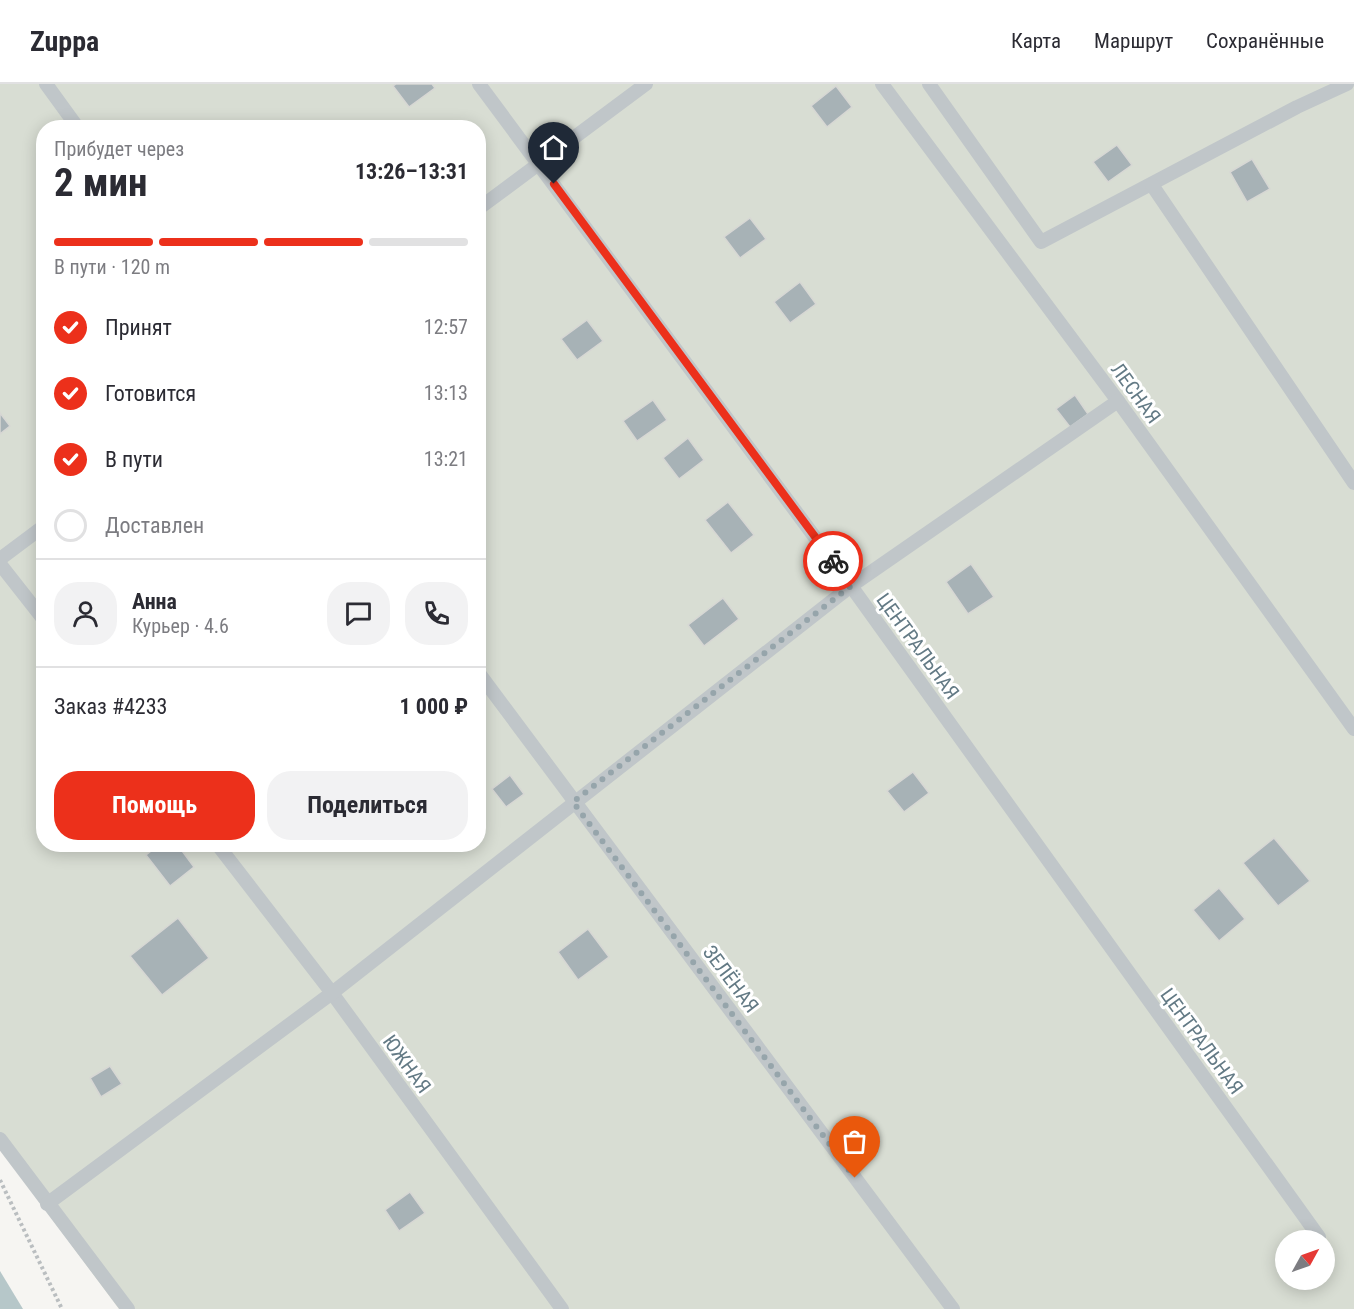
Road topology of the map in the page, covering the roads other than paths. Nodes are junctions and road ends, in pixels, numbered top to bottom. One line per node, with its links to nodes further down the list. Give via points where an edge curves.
1 (46, 84): 8 (lane)
2 (479, 84): 9 (lane, ЦЕНТРАЛЬНАЯ)
3 (646, 84): 9 (lane)
4 (882, 84): 12 (lane, ЛЕСНАЯ)
5 (929, 84): 10 (lane, via 1041,242)
6 (1349, 84): 7 (lane); 10 (lane, via 1297,107)
7 (1354, 89)
8 (72, 120)
9 (540, 165): 11 (lane); 17 (lane, ЦЕНТРАЛЬНАЯ)
10 (1152, 186): 13 (lane)
11 (486, 203)
12 (1118, 401): 17 (lane); 20 (lane, ЛЕСНАЯ)
13 (1354, 483)
14 (36, 532): 15 (lane)
15 (0, 559)
16 (0, 564): 18 (lane)
17 (851, 586): 21 (lane); 26 (lane, ЦЕНТРАЛЬНАЯ)
18 (36, 610)
19 (486, 683): 21 (lane, ЗЕЛЁНАЯ)
20 (1354, 729)
21 (573, 802): 23 (lane); 29 (lane, ЗЕЛЁНАЯ)
22 (223, 852): 23 (lane, ЮЖНАЯ)
23 (332, 993): 25 (lane); 28 (lane, ЮЖНАЯ)
24 (0, 1139): 25 (lane)
25 (47, 1204): 27 (lane)
26 (1314, 1230)
27 (128, 1309)
28 (562, 1309)
29 (953, 1309)

